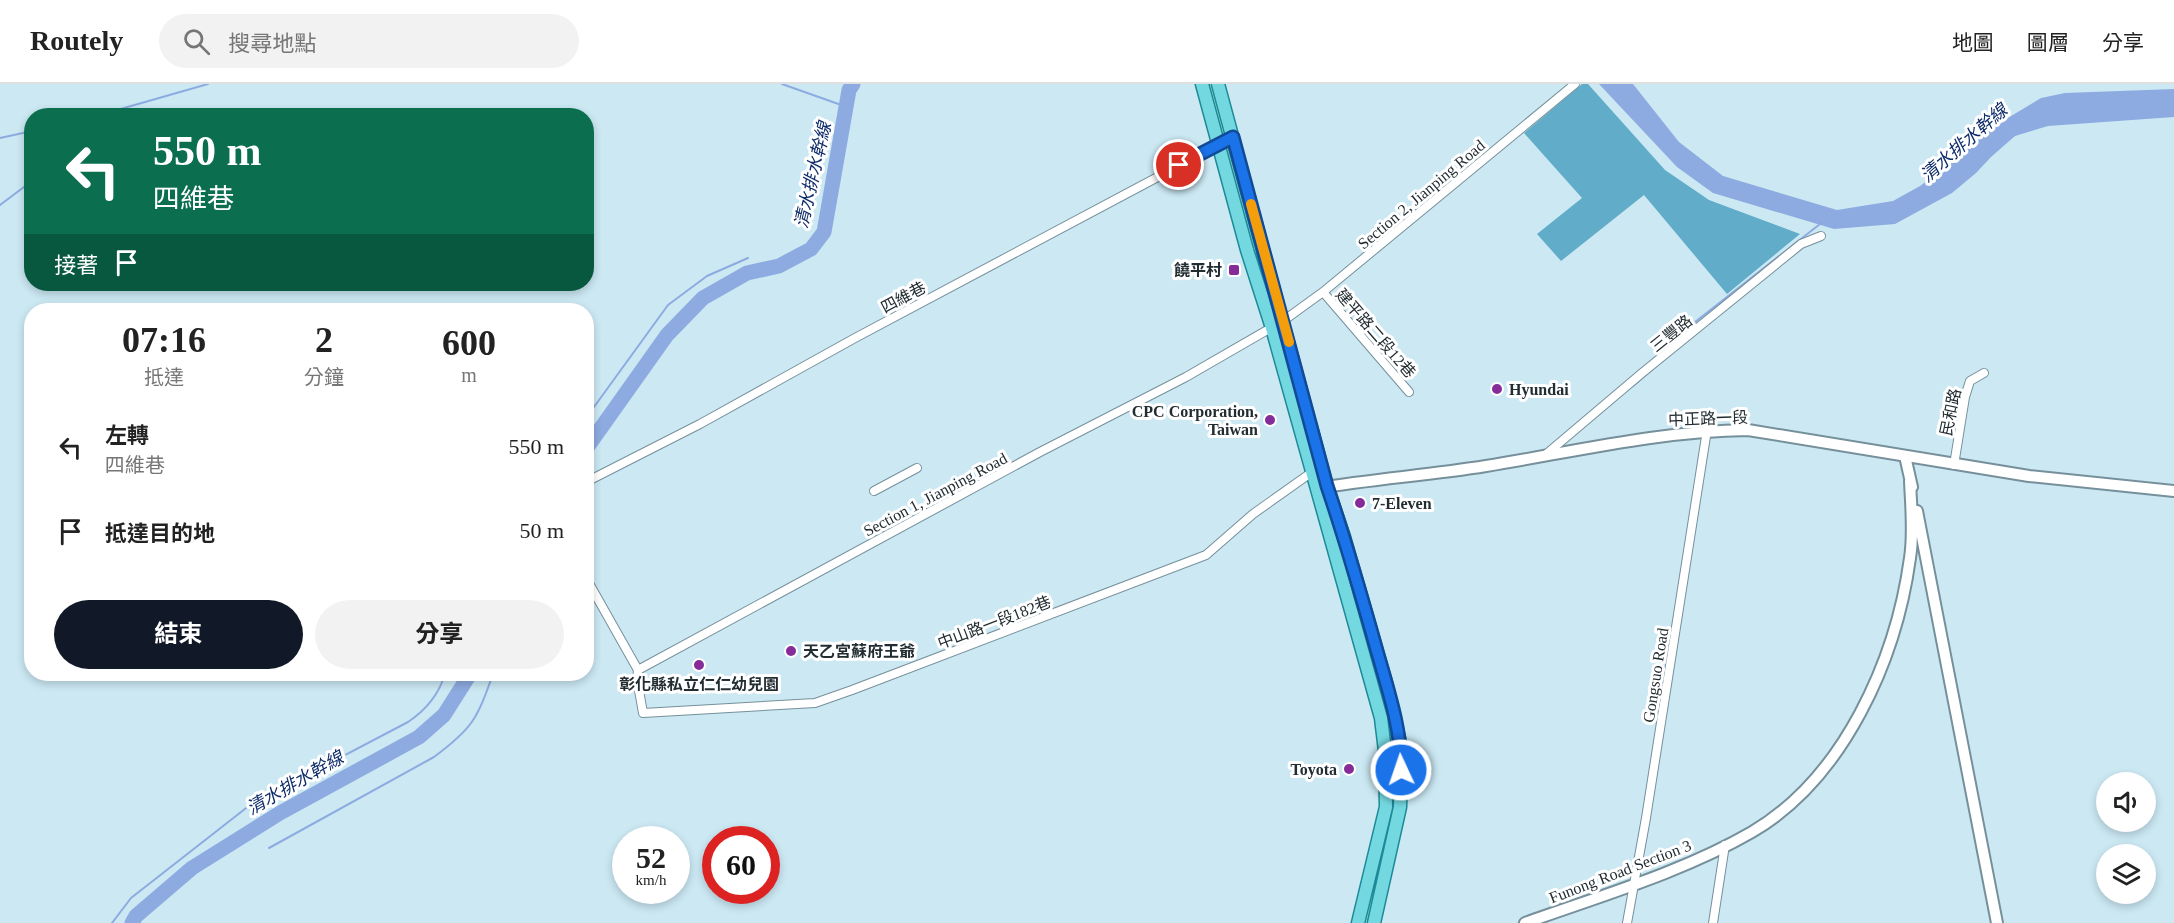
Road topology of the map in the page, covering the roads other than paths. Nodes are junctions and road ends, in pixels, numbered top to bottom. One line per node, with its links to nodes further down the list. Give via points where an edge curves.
1 (1202, 84): 5 (main road)
2 (1218, 84): 4 (main road)
3 (1575, 84): 7 (street, Section 2, Jianping Road)
4 (1233, 137): 5 (street, 四維巷); 8 (main road)
5 (1218, 143): 9 (main road); 18 (street, 四維巷)
6 (1821, 236): 14 (street, 三豐路, via 1801,244)
7 (1323, 292): 8 (street, Section 2, Jianping Road); 11 (street, 建平路二段12巷)
8 (1283, 321): 9 (street, Section 1, Jianping Road); 17 (main road)
9 (1272, 328): 17 (main road); 26 (street, Section 1, Jianping Road)
10 (1984, 373): 15 (street, 民和路, via 1970,381)
11 (1409, 392)
12 (1707, 430): 13 (street, 中正路一段, via 1748,430); 14 (street, 中正路一段); 28 (street, Gongsuo Road)
13 (1905, 456): 15 (street, 中正路一段); 19 (street)
14 (1543, 457): 20 (street, 中正路一段)
15 (1954, 465): 22 (street, 中正路一段)
16 (917, 468): 21 (street)
17 (1317, 469): 20 (main road); 26 (street, 中山路一段182巷, via 1253,514 1206,555 815,703 643,713)
18 (594, 478)
19 (1911, 481): 23 (street); 24 (street, Funong Road Section 3)
20 (1321, 487): 29 (main road, via 1381,718 1385,750 1386,807); 30 (main road, via 1344,537 1402,751 1400,807)
21 (874, 491)
22 (2174, 491)
23 (1925, 554): 24 (street, via 1921,551); 34 (street)
24 (1911, 556): 27 (street, Funong Road Section 3, via 1886,661 1860,715 1826,766 1788,804 1753,831)
25 (594, 592): 26 (street)
26 (638, 670)
27 (1725, 845): 28 (street, Funong Road Section 3); 33 (street)
28 (1634, 884): 31 (street, Funong Road Section 3); 32 (street, Gongsuo Road)
29 (1358, 923)
30 (1374, 923)
31 (1525, 923)
32 (1627, 923)
33 (1713, 923)
34 (1997, 923)

